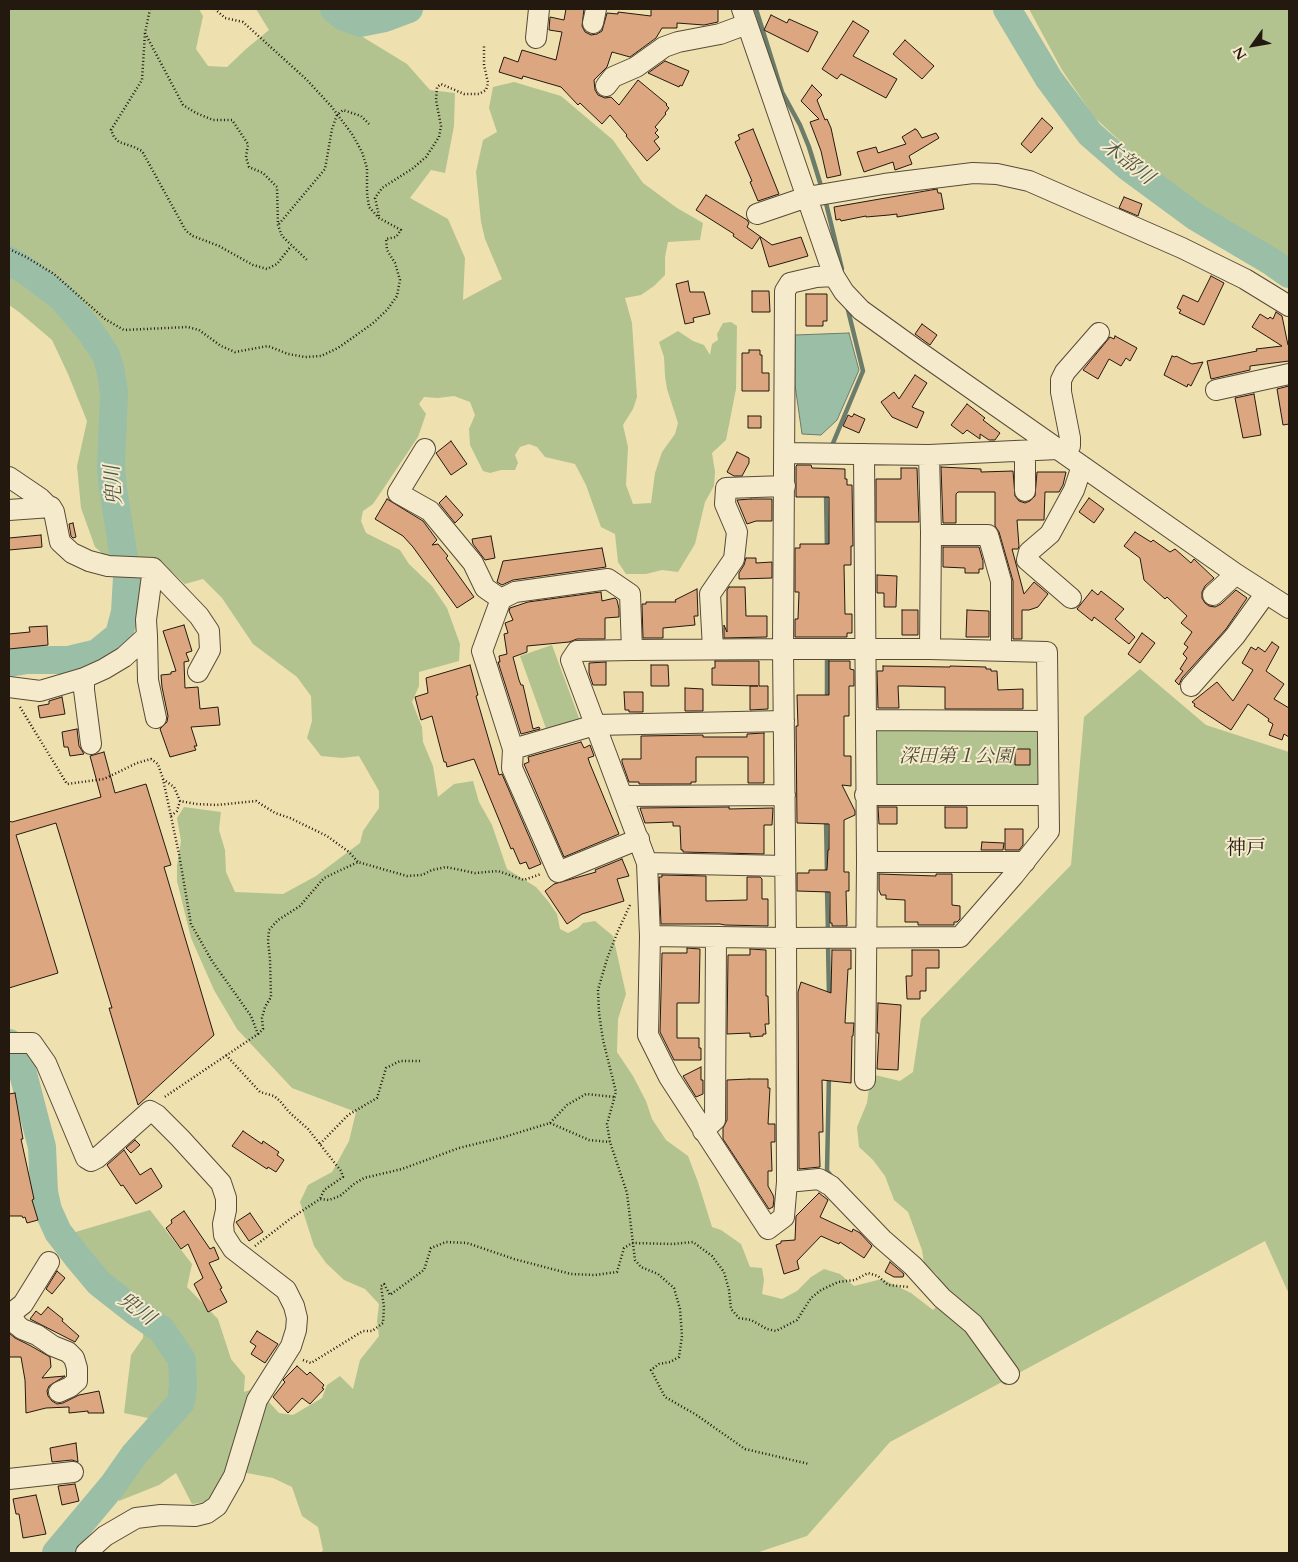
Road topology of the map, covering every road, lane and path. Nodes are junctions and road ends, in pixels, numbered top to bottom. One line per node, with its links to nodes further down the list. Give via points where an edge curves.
1 (150, 9): 5 (path)
2 (215, 9): 9 (path, via 225,18 243,22 306,79)
3 (539, 9): 6 (street)
4 (744, 16): 8 (street, via 720,34 664,47 636,67 613,76); 11 (street)
5 (145, 33): 14 (path, via 183,105 213,120 232,120 248,144 248,167 263,173 277,187); 15 (path, via 142,80 111,130 114,137 142,151 186,231 193,236 267,269 277,264)
6 (536, 38)
7 (484, 46): 13 (path, via 486,90 479,94 464,94 441,84 436,87 441,126 439,137 426,157 382,188 375,198)
8 (606, 86)
9 (337, 115): 10 (path, via 343,110 361,116); 13 (path, via 362,152 367,168 369,207); 14 (path, via 325,169)
10 (369, 124)
11 (807, 197): 12 (street); 18 (street); 19 (street, via 973,173 1029,181 1182,248 1245,279)
12 (756, 214)
13 (379, 218): 16 (path, via 401,230 396,237 386,239 387,250 400,280 397,296 372,324 321,356 288,354 268,346 235,352 199,330 188,327 124,330 105,319 54,274)
14 (278, 225): 15 (path)
15 (291, 246): 17 (path)
16 (9, 249)
17 (307, 260)
18 (834, 276): 25 (street, via 861,310); 26 (street, via 790,283 785,291)
19 (1289, 306)
20 (1099, 333): 25 (street, via 1061,380 1070,438 1070,446)
21 (1289, 374): 22 (street)
22 (1216, 390)
23 (425, 448): 41 (street, via 398,493 430,512 473,563 485,588)
24 (1026, 451): 25 (street); 28 (street); 32 (street)
25 (1062, 452): 29 (street)
26 (785, 453): 27 (street); 31 (street)
27 (864, 454): 28 (street); 46 (street)
28 (929, 455): 35 (street)
29 (1082, 466): 37 (street); 40 (street, via 1074,490 1050,534 1029,552 1027,560)
30 (9, 477): 33 (street)
31 (785, 486): 44 (street, via 726,488 725,504 737,532 734,559 710,594); 45 (street)
32 (1025, 491)
33 (48, 506): 34 (street); 36 (street, via 54,512 60,542 72,553 108,566)
34 (9, 510)
35 (932, 535): 47 (street); 49 (street, via 988,535 1001,581)
36 (153, 568): 43 (street, via 146,620); 50 (street, via 209,631 210,650)
37 (1236, 574): 38 (street); 39 (street)
38 (1266, 593): 42 (street); 52 (street, via 1235,636)
39 (1213, 595)
40 (1071, 598)
41 (501, 599): 48 (street, via 515,592 608,580 630,594); 60 (street, via 482,651)
42 (1289, 608)
43 (148, 636): 51 (street, via 124,657); 54 (street, via 148,680)
44 (713, 649): 45 (street); 48 (street)
45 (783, 649): 46 (street); 57 (street)
46 (866, 649): 47 (street); 55 (street)
47 (930, 649): 49 (street)
48 (632, 650): 58 (street, via 577,651 571,660)
49 (1001, 651): 56 (street, via 1048,652)
50 (198, 672)
51 (84, 678): 53 (street, via 40,690); 59 (street)
52 (1191, 686)
53 (12, 693): 61 (path, via 67,784 104,779 151,759 158,764)
54 (156, 718)
55 (866, 720): 56 (street); 63 (street)
56 (1047, 720): 64 (street)
57 (784, 721): 58 (street); 62 (street)
58 (595, 726): 60 (street); 65 (street)
59 (91, 744)
60 (513, 749): 74 (street, via 512,768)
61 (163, 779): 66 (path, via 174,787); 67 (path)
62 (785, 795): 65 (street); 73 (street)
63 (866, 795): 64 (street); 70 (street)
64 (1047, 795): 71 (street, via 1049,831)
65 (622, 796): 68 (street)
66 (180, 801): 67 (path); 69 (path, via 217,805 256,801 327,836)
67 (171, 817): 80 (path, via 191,924 212,961 251,1016)
68 (639, 839): 72 (street); 74 (street, via 558,872)
69 (358, 862): 74 (path, via 407,876 446,868 475,873 498,871 524,880); 80 (path, via 324,878 300,906 269,930 271,997 262,1018 263,1029)
70 (866, 862): 71 (street); 79 (street)
71 (1025, 862): 79 (street, via 960,938)
72 (647, 863): 73 (street); 76 (street)
73 (786, 866): 78 (street)
74 (555, 867)
75 (631, 904): 85 (path, via 614,940 598,990 600,1022)
76 (650, 936): 77 (street); 88 (street, via 648,1035)
77 (716, 937): 78 (street); 88 (street, via 715,1120)
78 (786, 938): 79 (street); 91 (street)
79 (866, 938): 84 (street)
80 (258, 1034): 82 (path)
81 (9, 1043): 86 (street, via 32,1044 46,1063 86,1158 91,1161)
82 (226, 1055): 86 (path, via 162,1099); 90 (path, via 260,1092 280,1101)
83 (420, 1061): 90 (path, via 400,1061 386,1068 377,1098 348,1115)
84 (865, 1080)
85 (615, 1097): 87 (path, via 586,1094 567,1105); 89 (path, via 607,1124)
86 (150, 1112): 94 (street, via 180,1138 221,1183 226,1198 224,1235)
87 (550, 1124): 89 (path, via 589,1140); 92 (path, via 364,1178 340,1196)
88 (703, 1131): 91 (street, via 768,1229 784,1217)
89 (610, 1142): 93 (path, via 626,1193)
90 (320, 1144): 92 (path, via 343,1177 324,1190)
91 (787, 1182): 99 (street, via 819,1179 831,1186 882,1239 914,1266 942,1298 973,1324)
92 (320, 1199): 94 (path)
93 (632, 1243): 96 (path, via 693,1242 712,1256 724,1272 731,1309 740,1318 776,1332 797,1320 821,1290 838,1282 855,1280 868,1273 878,1276 888,1285); 98 (path, via 624,1248 617,1272 595,1275 571,1274 467,1243 446,1242 431,1248 424,1270 390,1295 384,1284 381,1286 383,1323 372,1331 363,1331 311,1363 302,1359); 101 (path, via 635,1260 674,1288 680,1309 682,1336 679,1357 651,1370 665,1397 696,1414 745,1449)
94 (242, 1256): 98 (street, via 286,1290 298,1318)
95 (49, 1262): 97 (street, via 23,1304)
96 (908, 1287)
97 (10, 1315): 100 (street, via 22,1329 74,1358 76,1381)
98 (291, 1346): 104 (street, via 257,1400 234,1476 217,1506 195,1516 136,1518 105,1536)
99 (1009, 1374)
100 (58, 1392)
101 (809, 1464)
102 (73, 1472): 103 (street)
103 (9, 1479)
104 (86, 1553)

